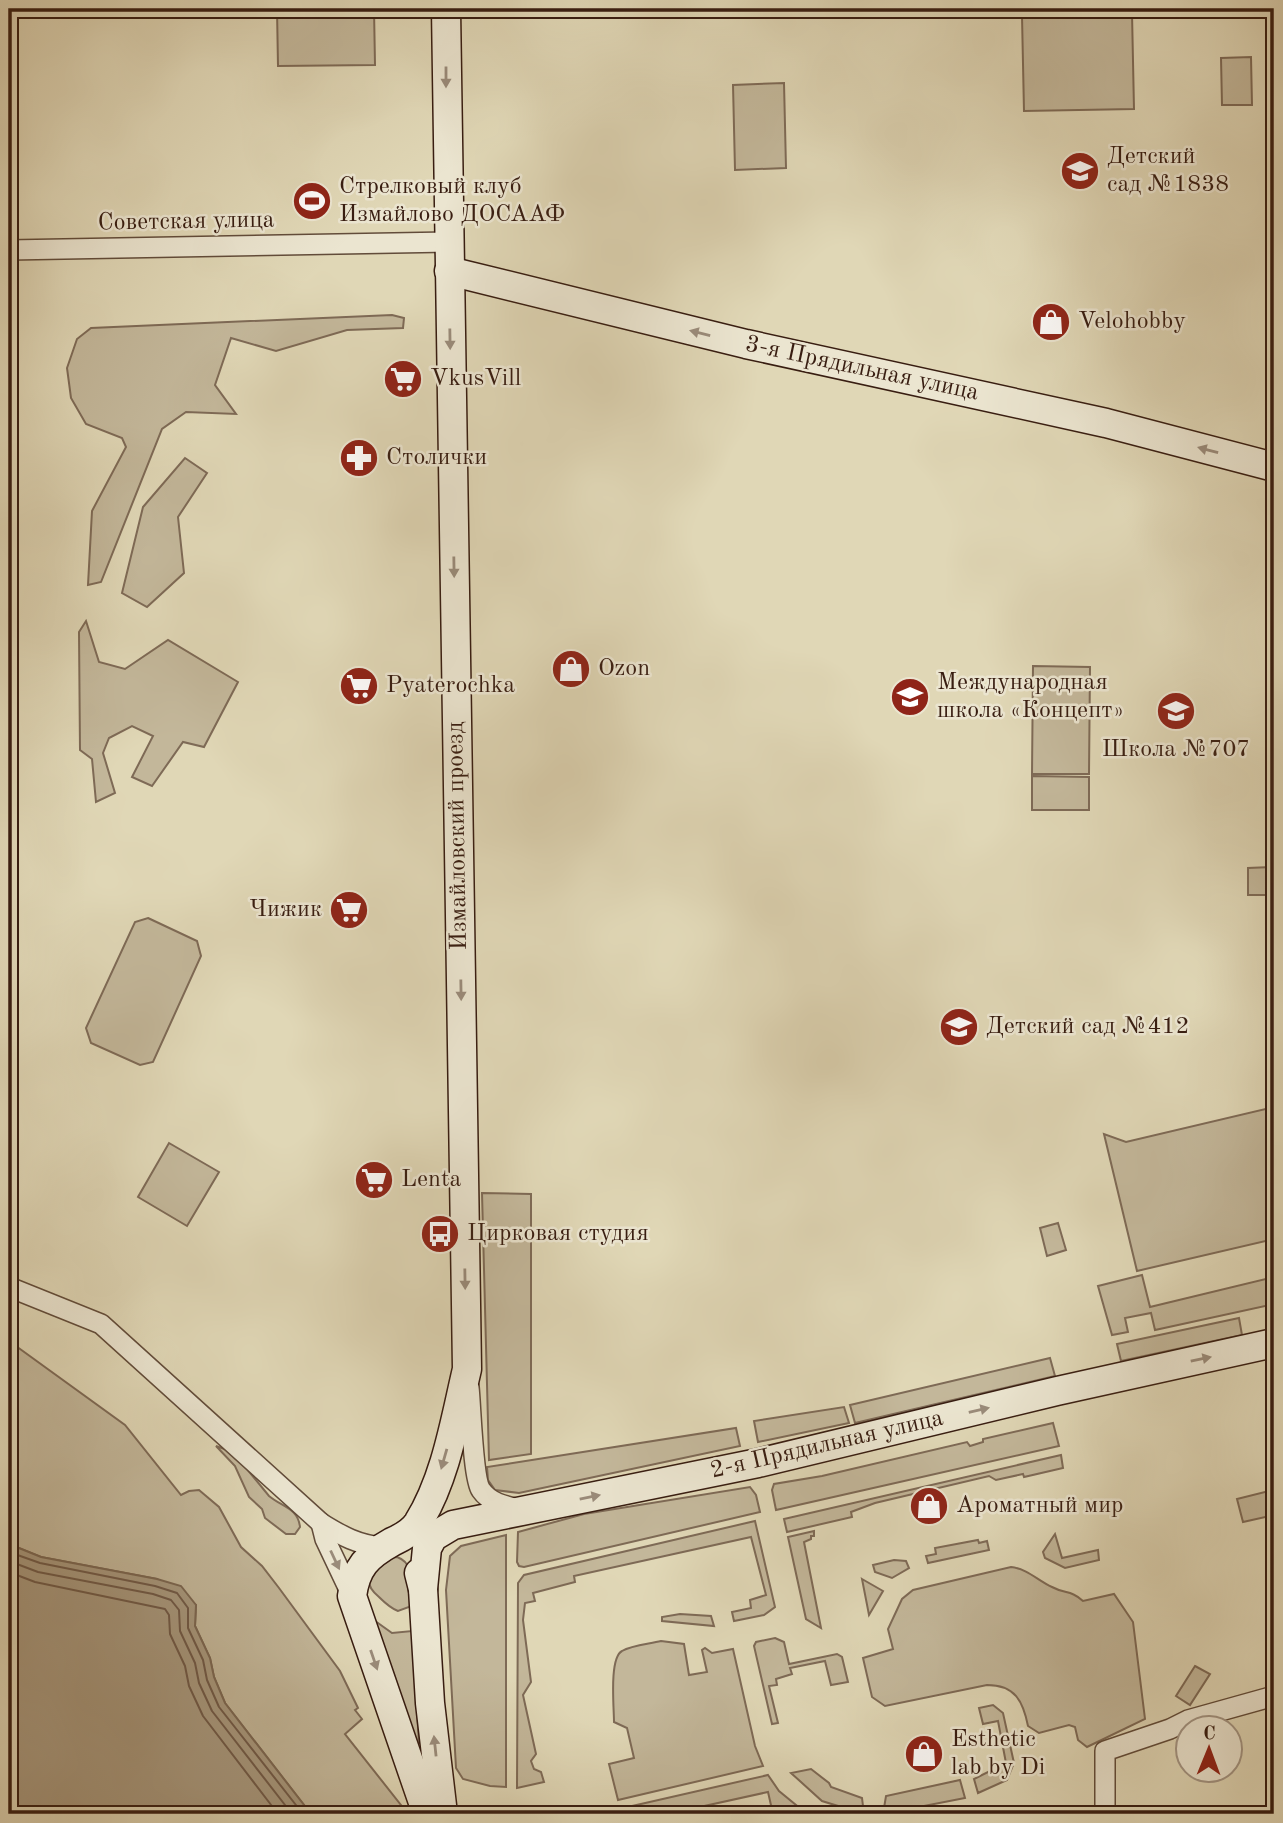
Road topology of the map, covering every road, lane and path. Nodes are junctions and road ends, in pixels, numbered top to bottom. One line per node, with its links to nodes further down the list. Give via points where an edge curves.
1 (446, 9): 2 (street, Измайловский проезд, one-way to 2)
2 (449, 242): 3 (street, Советская улица); 4 (street, Измайловский проезд)
3 (9, 250)
4 (449, 271): 5 (street, 3-я Прядильная улица, one-way to 4, via 1106,423 746,344); 8 (street, Измайловский проезд, one-way to 8)
5 (1274, 467)
6 (9, 1287): 10 (street, via 101,1324)
7 (1274, 1343): 9 (street, 2-я Прядильная улица, one-way to 7, via 758,1463)
8 (467, 1369): 9 (street, Измайловский проезд, via 480,1489 498,1505); 11 (street, Измайловский проезд, one-way to 11, via 431,1498 416,1526)
9 (523, 1510): 12 (street, 2-я Прядильная улица, via 453,1525 433,1537 427,1548)
10 (321, 1523): 11 (street, via 349,1540); 13 (street, one-way to 13)
11 (383, 1547): 12 (street, via 412,1556); 13 (street, Измайловский проезд, via 363,1563)
12 (423, 1589): 16 (street, one-way to 12)
13 (352, 1595): 15 (street, one-way to 15)
14 (1274, 1696): 17 (street, via 1188,1720 1105,1751)
15 (426, 1814)
16 (443, 1814)
17 (1105, 1814)

